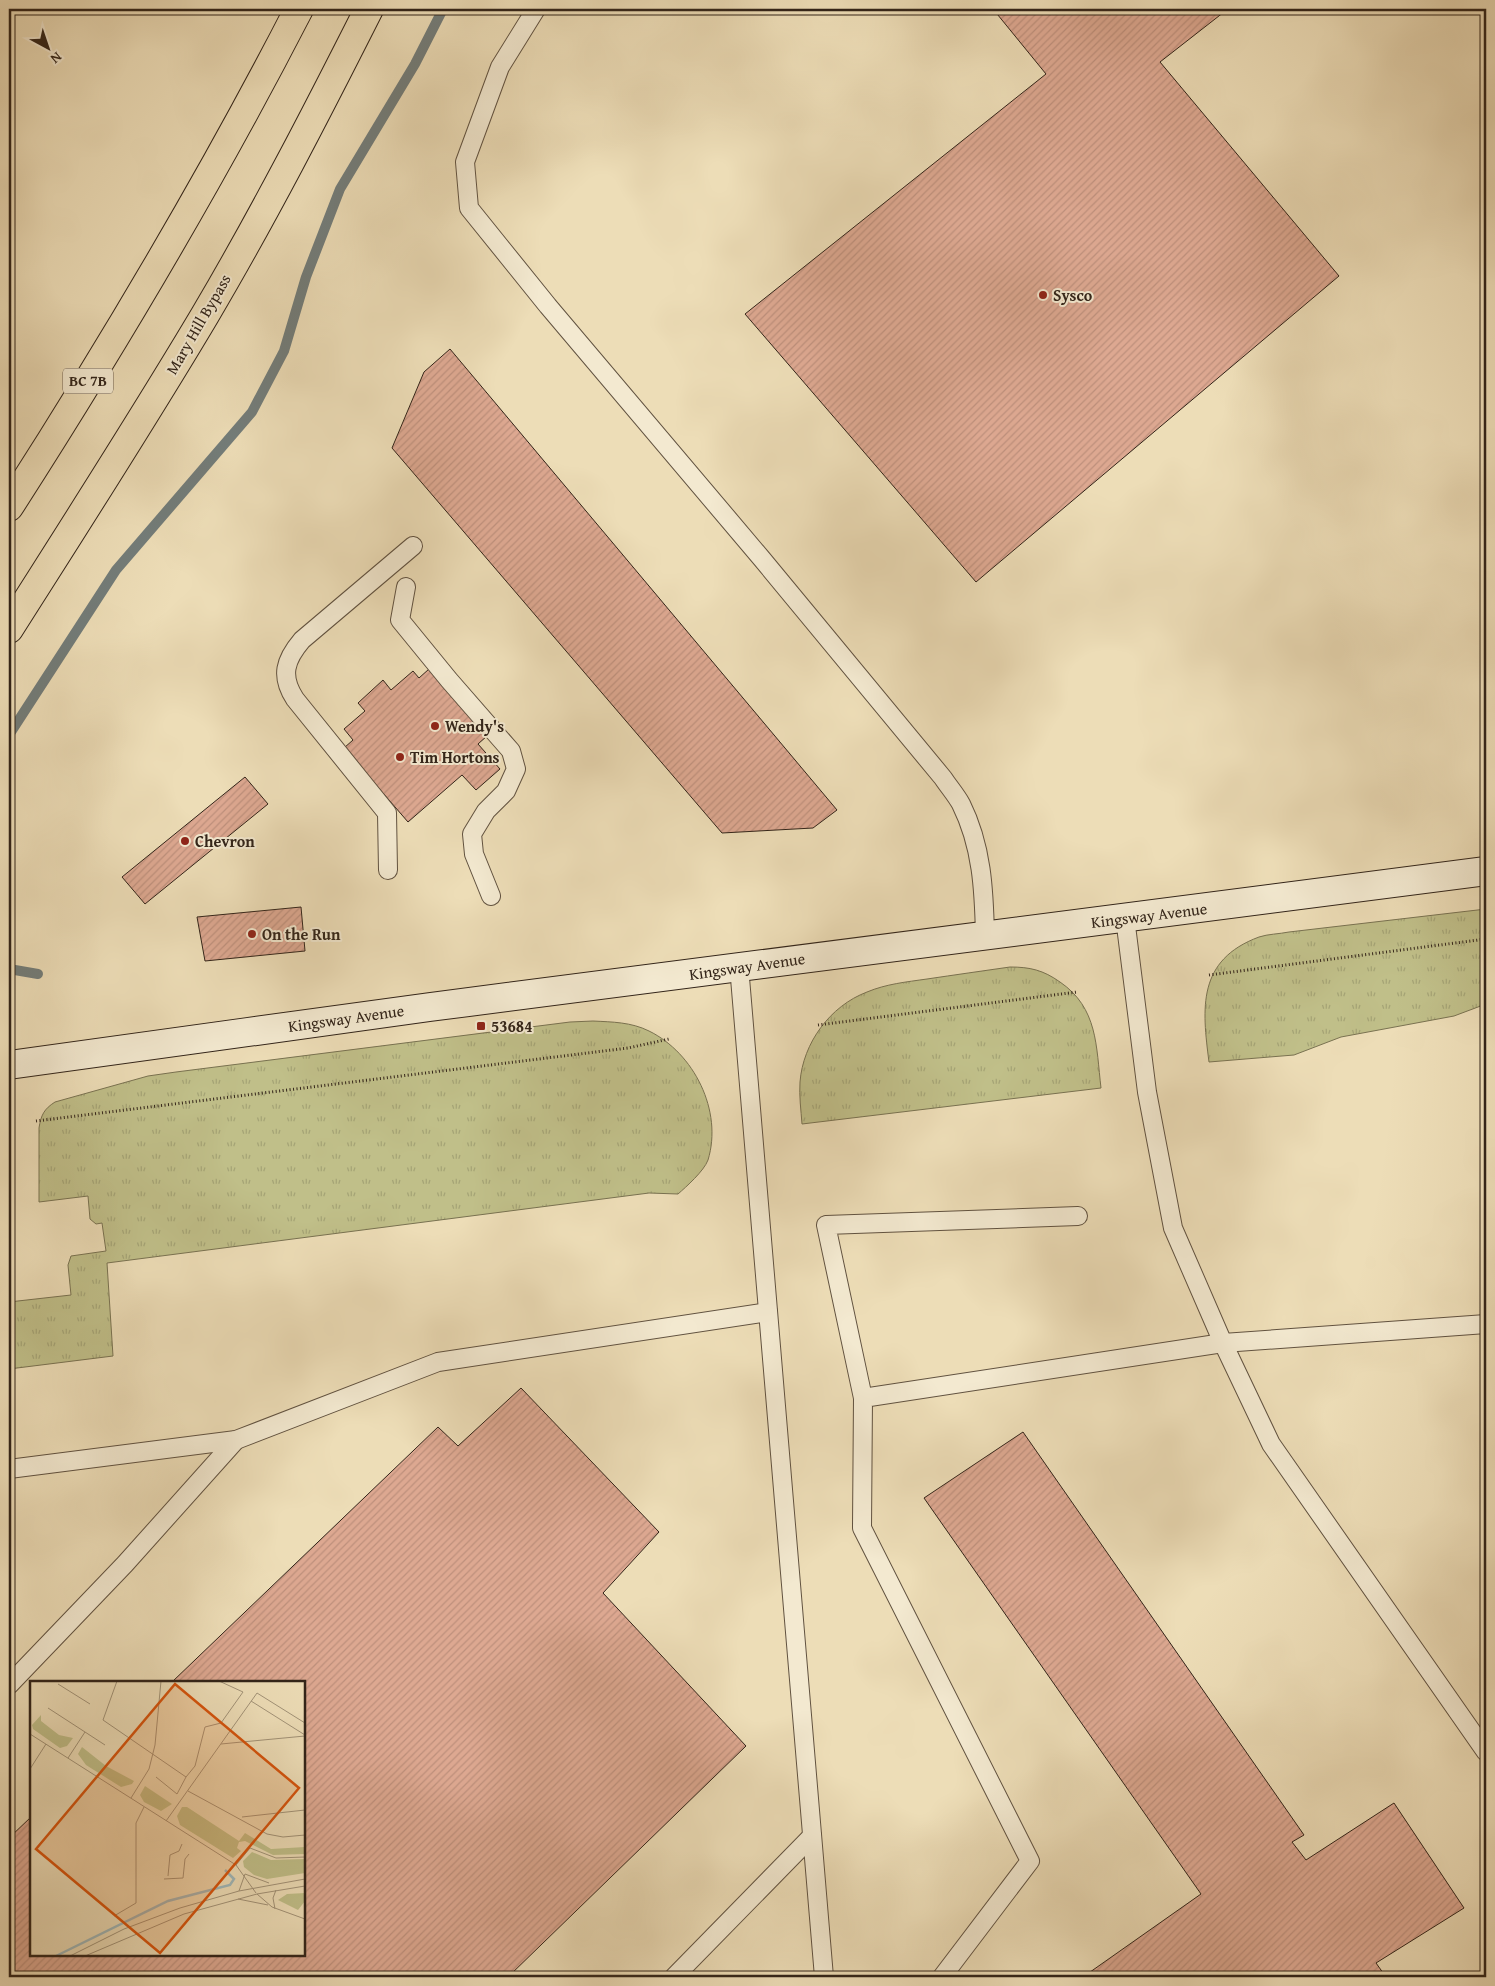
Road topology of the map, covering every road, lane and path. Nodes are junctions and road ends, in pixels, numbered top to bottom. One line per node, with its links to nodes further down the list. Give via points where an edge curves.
1 (299, 9): 4 (highway, BC 7B, via 164,254)
2 (369, 9): 7 (highway, Mary Hill Bypass, via 305,136 206,313)
3 (536, 9): 12 (lane, via 500,67 465,162 469,208 943,778 960,804 974,838 983,882)
4 (9, 507)
5 (413, 546): 8 (lane, via 302,640 287,662 287,687 387,813)
6 (406, 587): 10 (lane, via 400,620 511,750 516,769 506,791 486,811 472,834 474,854)
7 (9, 629)
8 (388, 870)
9 (1486, 871): 11 (main road, Kingsway Avenue)
10 (491, 896)
11 (1125, 918): 12 (main road, Kingsway Avenue); 24 (lane, via 1147,1092 1173,1228)
12 (985, 936): 14 (main road, Kingsway Avenue)
13 (1486, 939): 15 (path)
14 (739, 966): 19 (main road, Kingsway Avenue); 22 (lane)
15 (1209, 974)
16 (1077, 992): 17 (path)
17 (818, 1025)
18 (669, 1039): 20 (path, via 628,1048)
19 (9, 1065)
20 (36, 1121)
21 (1078, 1216): 25 (lane, via 826,1225)
22 (768, 1312): 26 (lane, via 438,1362); 30 (lane)
23 (1486, 1324): 24 (lane)
24 (1224, 1343): 25 (lane); 29 (lane, via 1271,1444)
25 (863, 1398): 33 (lane, via 862,1528 1030,1861)
26 (236, 1440): 27 (lane); 28 (lane, via 125,1564)
27 (9, 1469)
28 (9, 1685)
29 (1486, 1752)
30 (812, 1836): 31 (lane); 32 (lane)
31 (674, 1977)
32 (824, 1977)
33 (942, 1977)

